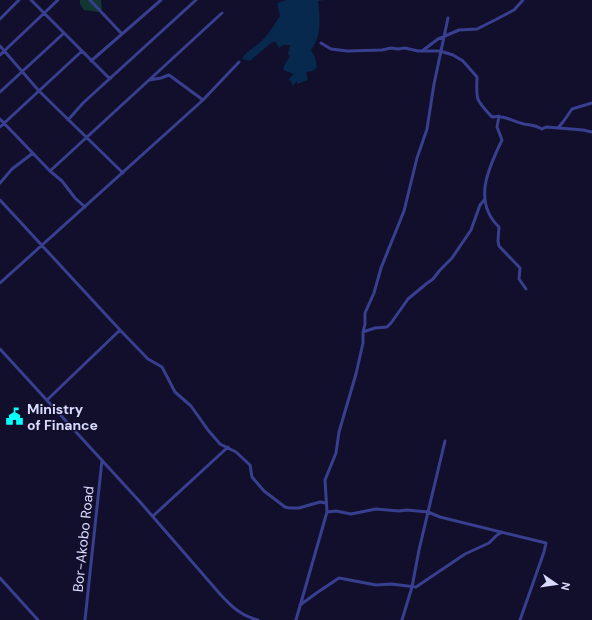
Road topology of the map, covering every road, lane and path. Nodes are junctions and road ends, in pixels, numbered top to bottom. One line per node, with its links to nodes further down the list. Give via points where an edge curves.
1 (19, 0): 11 (street)
2 (31, 0): 8 (street)
3 (58, 0): 8 (street)
4 (90, 0): 13 (street)
5 (161, 0): 13 (street)
6 (196, 0): 25 (street)
7 (523, 0): 14 (street, via 514,10 477,29 459,30)
8 (44, 13): 12 (street); 17 (street)
9 (222, 13): 26 (street)
10 (448, 18): 14 (street)
11 (0, 19)
12 (64, 33): 18 (street); 24 (street)
13 (122, 34): 22 (street)
14 (445, 37): 19 (street); 20 (street)
15 (321, 43): 19 (street, via 331,49 347,51 405,48)
16 (0, 46): 17 (street)
17 (4, 51): 21 (street); 24 (street)
18 (82, 51): 22 (street); 27 (street)
19 (421, 51): 20 (street)
20 (440, 51): 31 (street, via 453,55 466,64 477,77 478,102 492,117); 50 (street, via 427,129 404,211 365,313)
21 (0, 55)
22 (91, 61): 25 (street)
23 (239, 62): 29 (street)
24 (22, 72): 27 (street); 28 (street)
25 (111, 78): 33 (street)
26 (149, 80): 29 (street, via 169,75); 38 (street)
27 (39, 91): 33 (street); 34 (street)
28 (0, 92)
29 (203, 100): 41 (street)
30 (592, 103): 36 (street, via 572,109)
31 (500, 116): 36 (street, via 542,129); 43 (street, via 497,127 502,140 487,175)
32 (0, 119): 34 (street)
33 (68, 120): 38 (street)
34 (4, 124): 35 (street); 39 (street)
35 (0, 127)
36 (558, 128): 37 (street)
37 (592, 132)
38 (86, 138): 40 (street); 41 (street)
39 (33, 153): 40 (street); 42 (street, via 12,169)
40 (50, 171): 45 (street)
41 (122, 173): 45 (street)
42 (0, 183)
43 (485, 199): 48 (street, via 491,216 499,227 499,246 520,268 519,279); 50 (street, via 480,205 471,230 452,258 433,279 408,299 387,327)
44 (0, 200): 46 (street)
45 (85, 207): 46 (street)
46 (42, 246): 47 (street); 49 (street)
47 (0, 284)
48 (526, 289)
49 (120, 330): 52 (street); 54 (street, via 148,358 162,367 175,392 191,406 220,444)
50 (363, 332): 56 (street, via 363,344 339,432 336,453 325,480)
51 (0, 349): 52 (street)
52 (47, 400): 55 (street)
53 (445, 441): 58 (street)
54 (228, 447): 56 (street, via 250,465 252,477 264,491 284,507 299,508 320,502); 59 (street)
55 (102, 460): 59 (street); 67 (street, Bor-Akobo Road)
56 (326, 503): 57 (street)
57 (327, 512): 58 (street, via 351,514 376,509); 63 (street)
58 (428, 512): 60 (street, via 440,518); 62 (street)
59 (153, 516): 68 (street, via 232,607 244,616)
60 (502, 532): 62 (street, via 489,543 465,554 416,587); 71 (street, via 546,543)
61 (0, 578): 64 (street)
62 (412, 587): 63 (street, via 376,585 339,578); 70 (street)
63 (300, 605): 69 (street)
64 (34, 615): 65 (street); 66 (street)
65 (32, 620)
66 (38, 620)
67 (85, 620)
68 (258, 620)
69 (296, 620)
70 (402, 620)
71 (520, 620)

